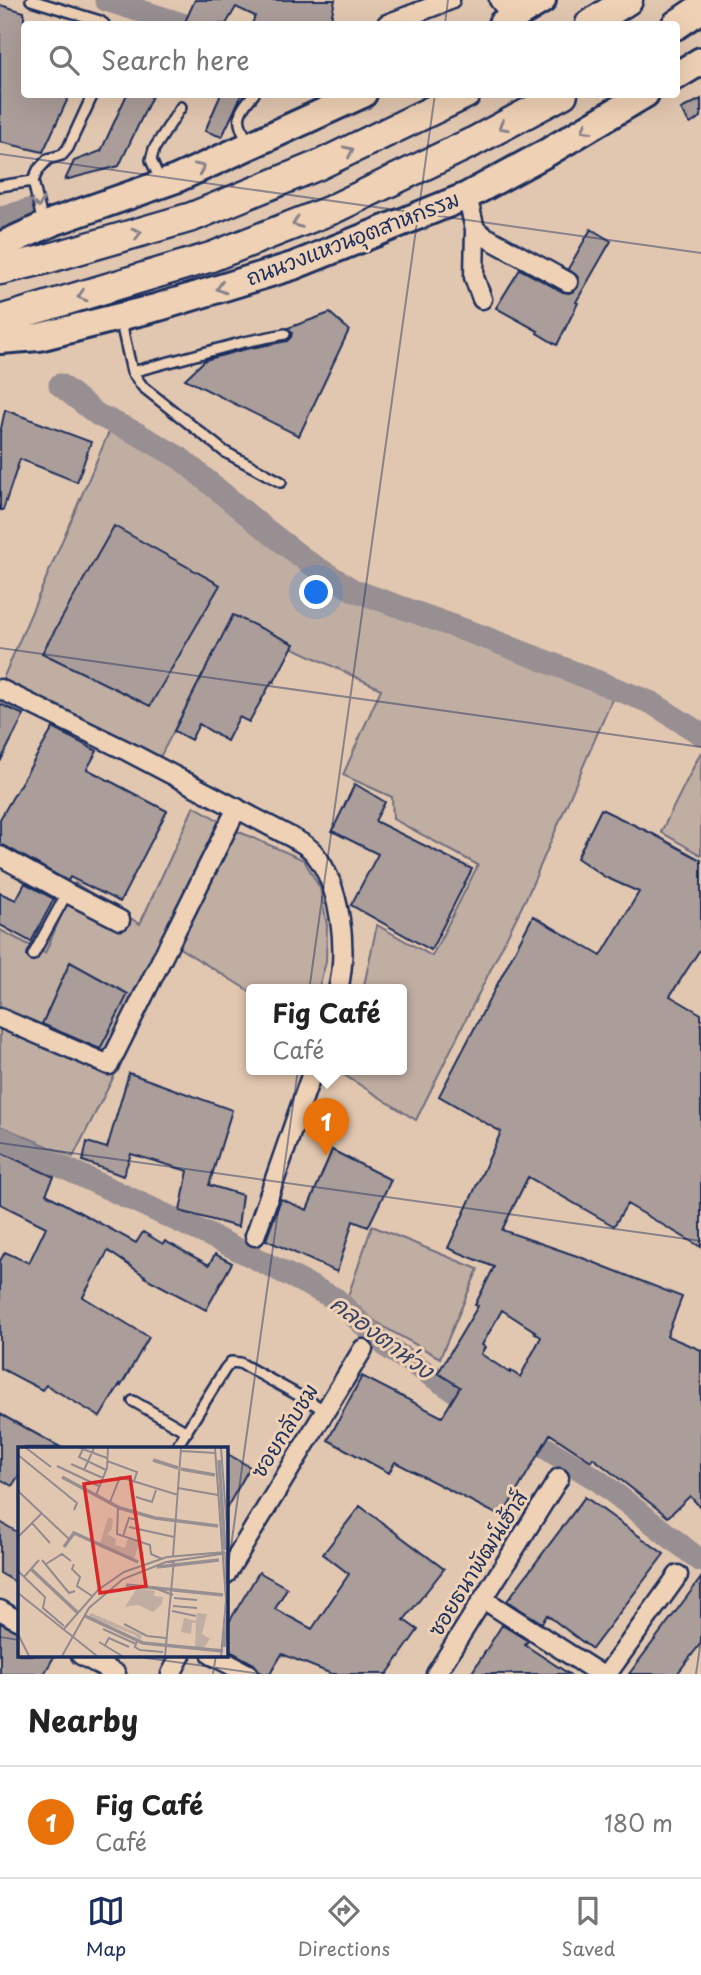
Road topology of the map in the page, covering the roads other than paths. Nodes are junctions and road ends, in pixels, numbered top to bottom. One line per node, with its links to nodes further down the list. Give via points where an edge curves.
1 (31, 0): 7 (lane)
2 (450, 0): 8 (street)
3 (542, 0): 6 (main road)
4 (628, 0): 9 (main road)
5 (701, 8): 10 (main road)
6 (504, 14)
7 (100, 21)
8 (395, 21)
9 (595, 21)
10 (680, 23)
11 (701, 61): 12 (main road)
12 (680, 74)
13 (91, 98): 21 (lane, via 68,148 48,159)
14 (251, 98): 20 (lane, via 239,115)
15 (354, 98): 20 (main road)
16 (458, 98): 28 (main road, one-way to 16, via 192,217 319,165)
17 (556, 98): 32 (main road, ถนนวงแหวนอุตสาหกรรม, one-way to 32, via 331,210 211,257)
18 (638, 98): 24 (main road, ถนนวงแหวนอุตสาหกรรม, one-way to 24)
19 (181, 107): 22 (lane, via 151,160)
20 (250, 146): 22 (main road, one-way to 20)
21 (33, 181): 23 (lane); 25 (lane, one-way to 25)
22 (162, 184): 25 (main road)
23 (0, 186)
24 (467, 195): 26 (street); 31 (main road, ถนนวงแหวนอุตสาหกรรม, one-way to 31, via 293,266)
25 (44, 226): 27 (main road)
26 (475, 229): 29 (street); 30 (street, via 474,277)
27 (0, 246)
28 (0, 270)
29 (568, 282)
30 (482, 299)
31 (120, 317): 34 (main road, ถนนวงแหวนอุตสาหกรรม, via 39,337); 35 (lane)
32 (0, 320)
33 (285, 334): 35 (lane)
34 (0, 340)
35 (132, 372): 36 (lane, via 143,387 225,452)
36 (281, 482)
37 (0, 690): 38 (street)
38 (237, 808): 43 (street, via 313,851 333,892 341,928); 44 (street, via 109,1065)
39 (0, 856): 40 (street)
40 (67, 893): 41 (street); 42 (lane)
41 (120, 920)
42 (33, 955)
43 (339, 984)
44 (0, 1018)
45 (311, 1075): 46 (street)
46 (255, 1236)
47 (363, 1349): 49 (street, ซอยกลับชม)
48 (133, 1401): 50 (lane)
49 (325, 1410): 50 (lane, via 240,1363 231,1363); 53 (street, ซอยกลับชม)
50 (187, 1432): 51 (lane)
51 (177, 1447)
52 (559, 1478): 55 (street, ซอยธนาพัฒน์เฮ้าส์)
53 (228, 1571)
54 (678, 1575): 66 (street)
55 (483, 1599): 64 (street, ซอยธนาพัฒน์เฮ้าส์); 65 (street)
56 (0, 1610): 57 (street)
57 (18, 1620)
58 (85, 1657): 61 (street)
59 (180, 1657): 62 (street)
60 (216, 1657): 63 (street)
61 (116, 1674)
62 (171, 1674)
63 (248, 1674)
64 (436, 1674)
65 (600, 1674)
66 (607, 1674)

